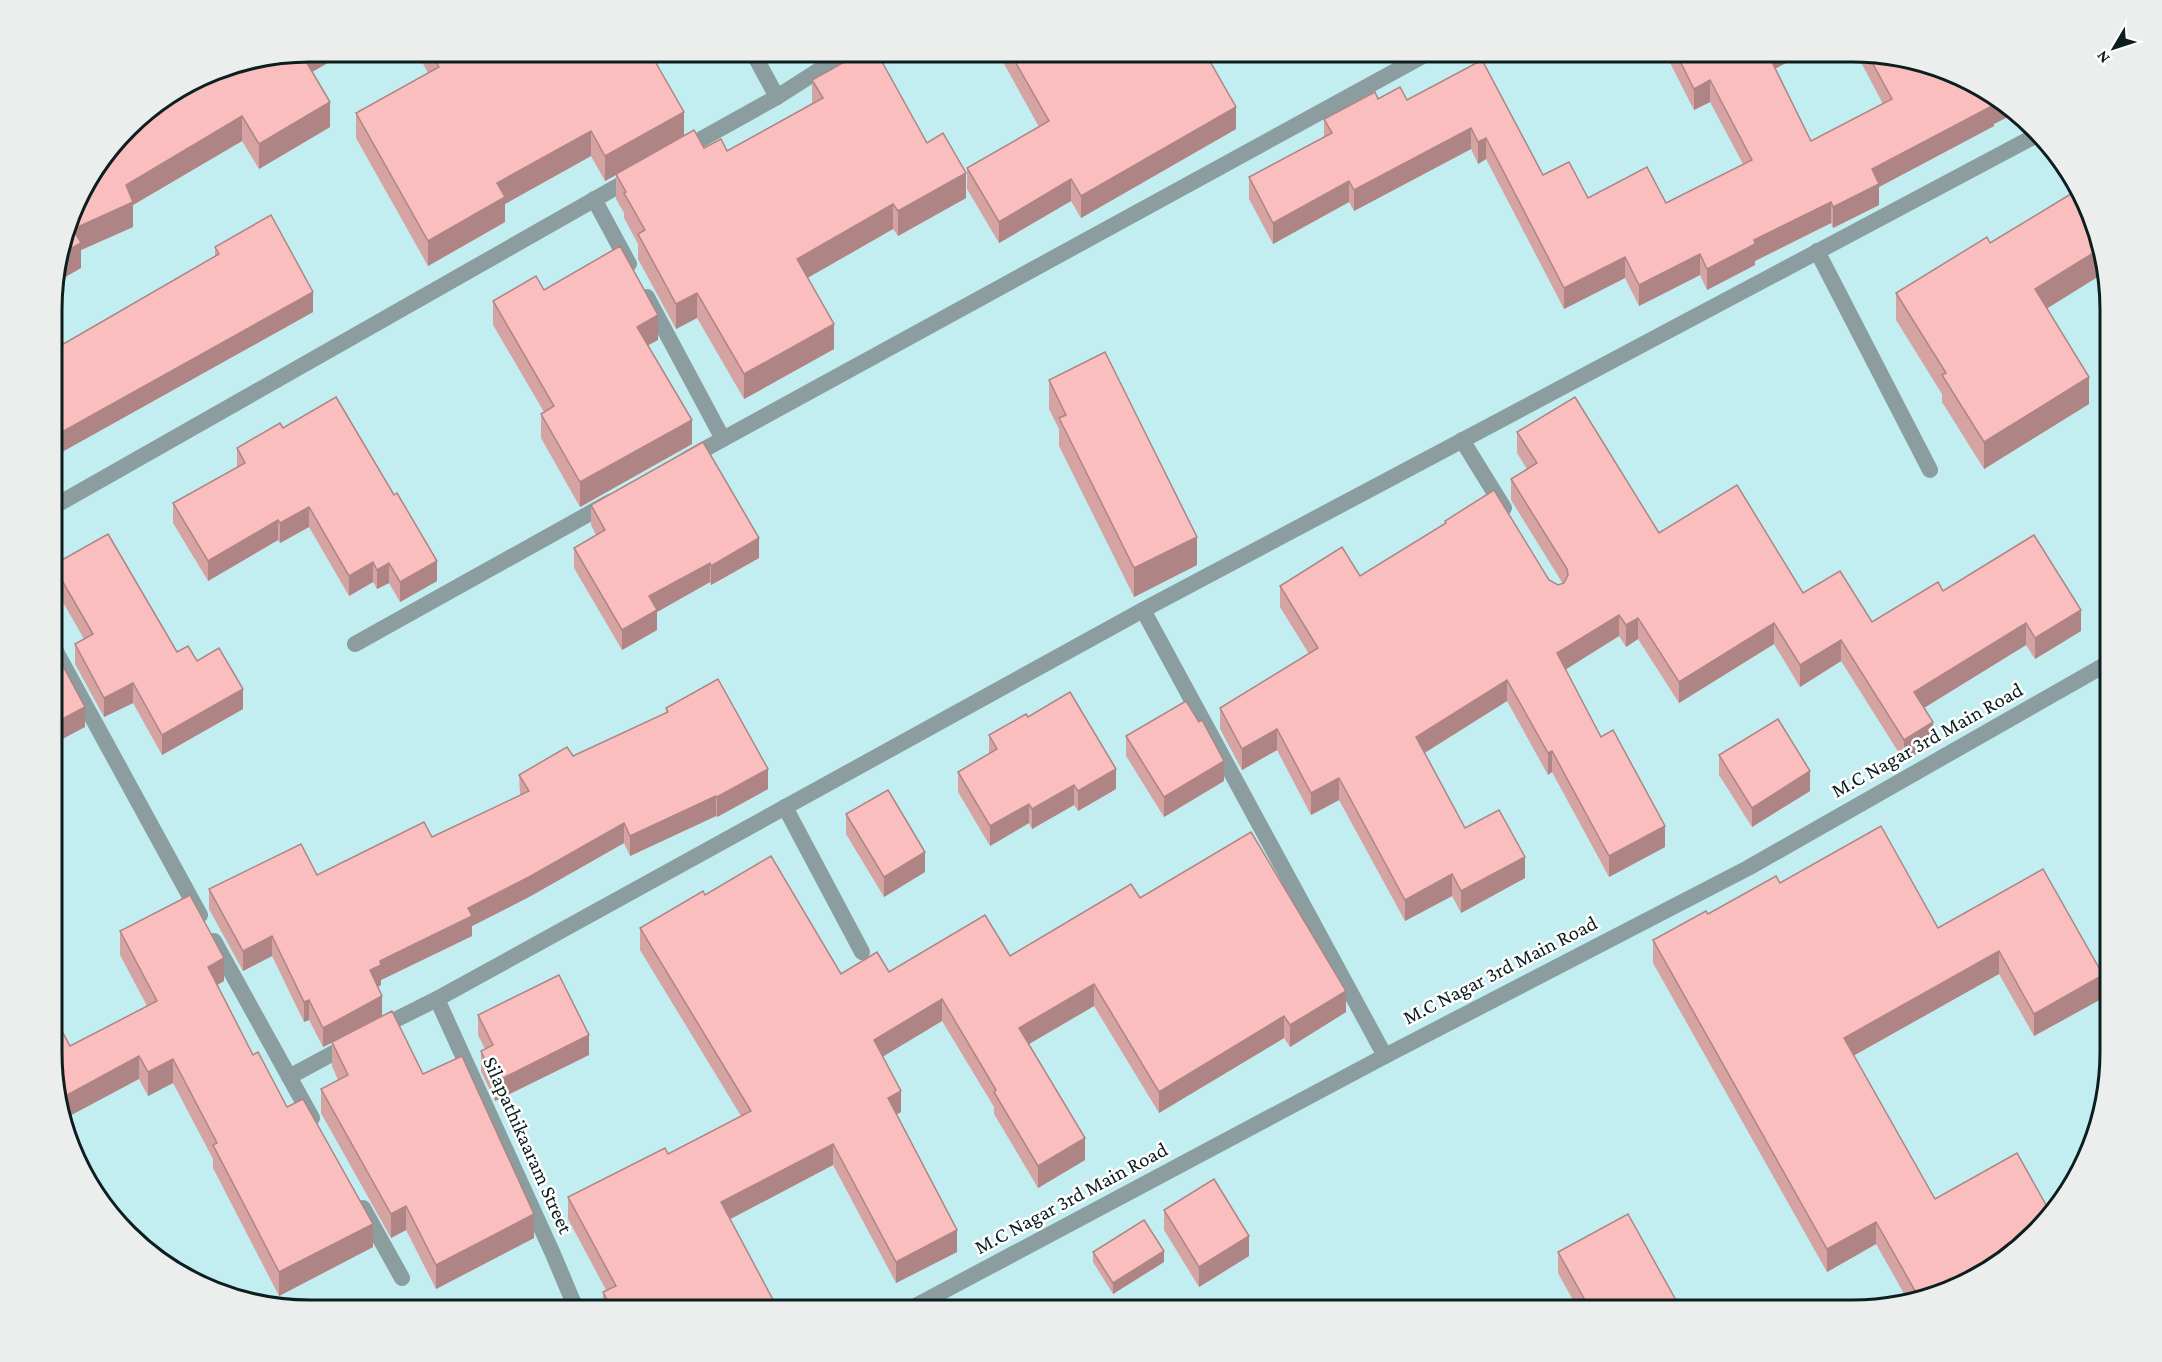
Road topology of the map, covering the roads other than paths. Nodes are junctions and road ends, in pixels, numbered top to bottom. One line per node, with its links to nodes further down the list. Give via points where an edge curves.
1 (758, 62): 4 (street)
2 (832, 62): 4 (street)
3 (1412, 62): 10 (street)
4 (777, 97): 6 (street)
5 (2032, 138): 9 (street)
6 (665, 159)
7 (645, 171): 8 (street)
8 (594, 199): 10 (street); 15 (street)
9 (1817, 251): 11 (street); 13 (street)
10 (723, 439): 12 (street)
11 (1462, 440): 16 (street); 17 (street)
12 (672, 467)
13 (1930, 471)
14 (621, 496): 18 (street)
15 (62, 502)
16 (1510, 518)
17 (1143, 610): 21 (street); 24 (street)
18 (355, 644)
19 (62, 662): 25 (street)
20 (2100, 668): 24 (street, M.C Nagar 3rd Main Road, via 1748,868)
21 (785, 807): 22 (street); 23 (street)
22 (862, 952)
23 (437, 999): 25 (street); 29 (street, Silapathikaaram Street)
24 (1385, 1056): 30 (street, M.C Nagar 3rd Main Road)
25 (289, 1077): 26 (street)
26 (317, 1127)
27 (357, 1198): 28 (street)
28 (402, 1278)
29 (572, 1300)
30 (927, 1300)

